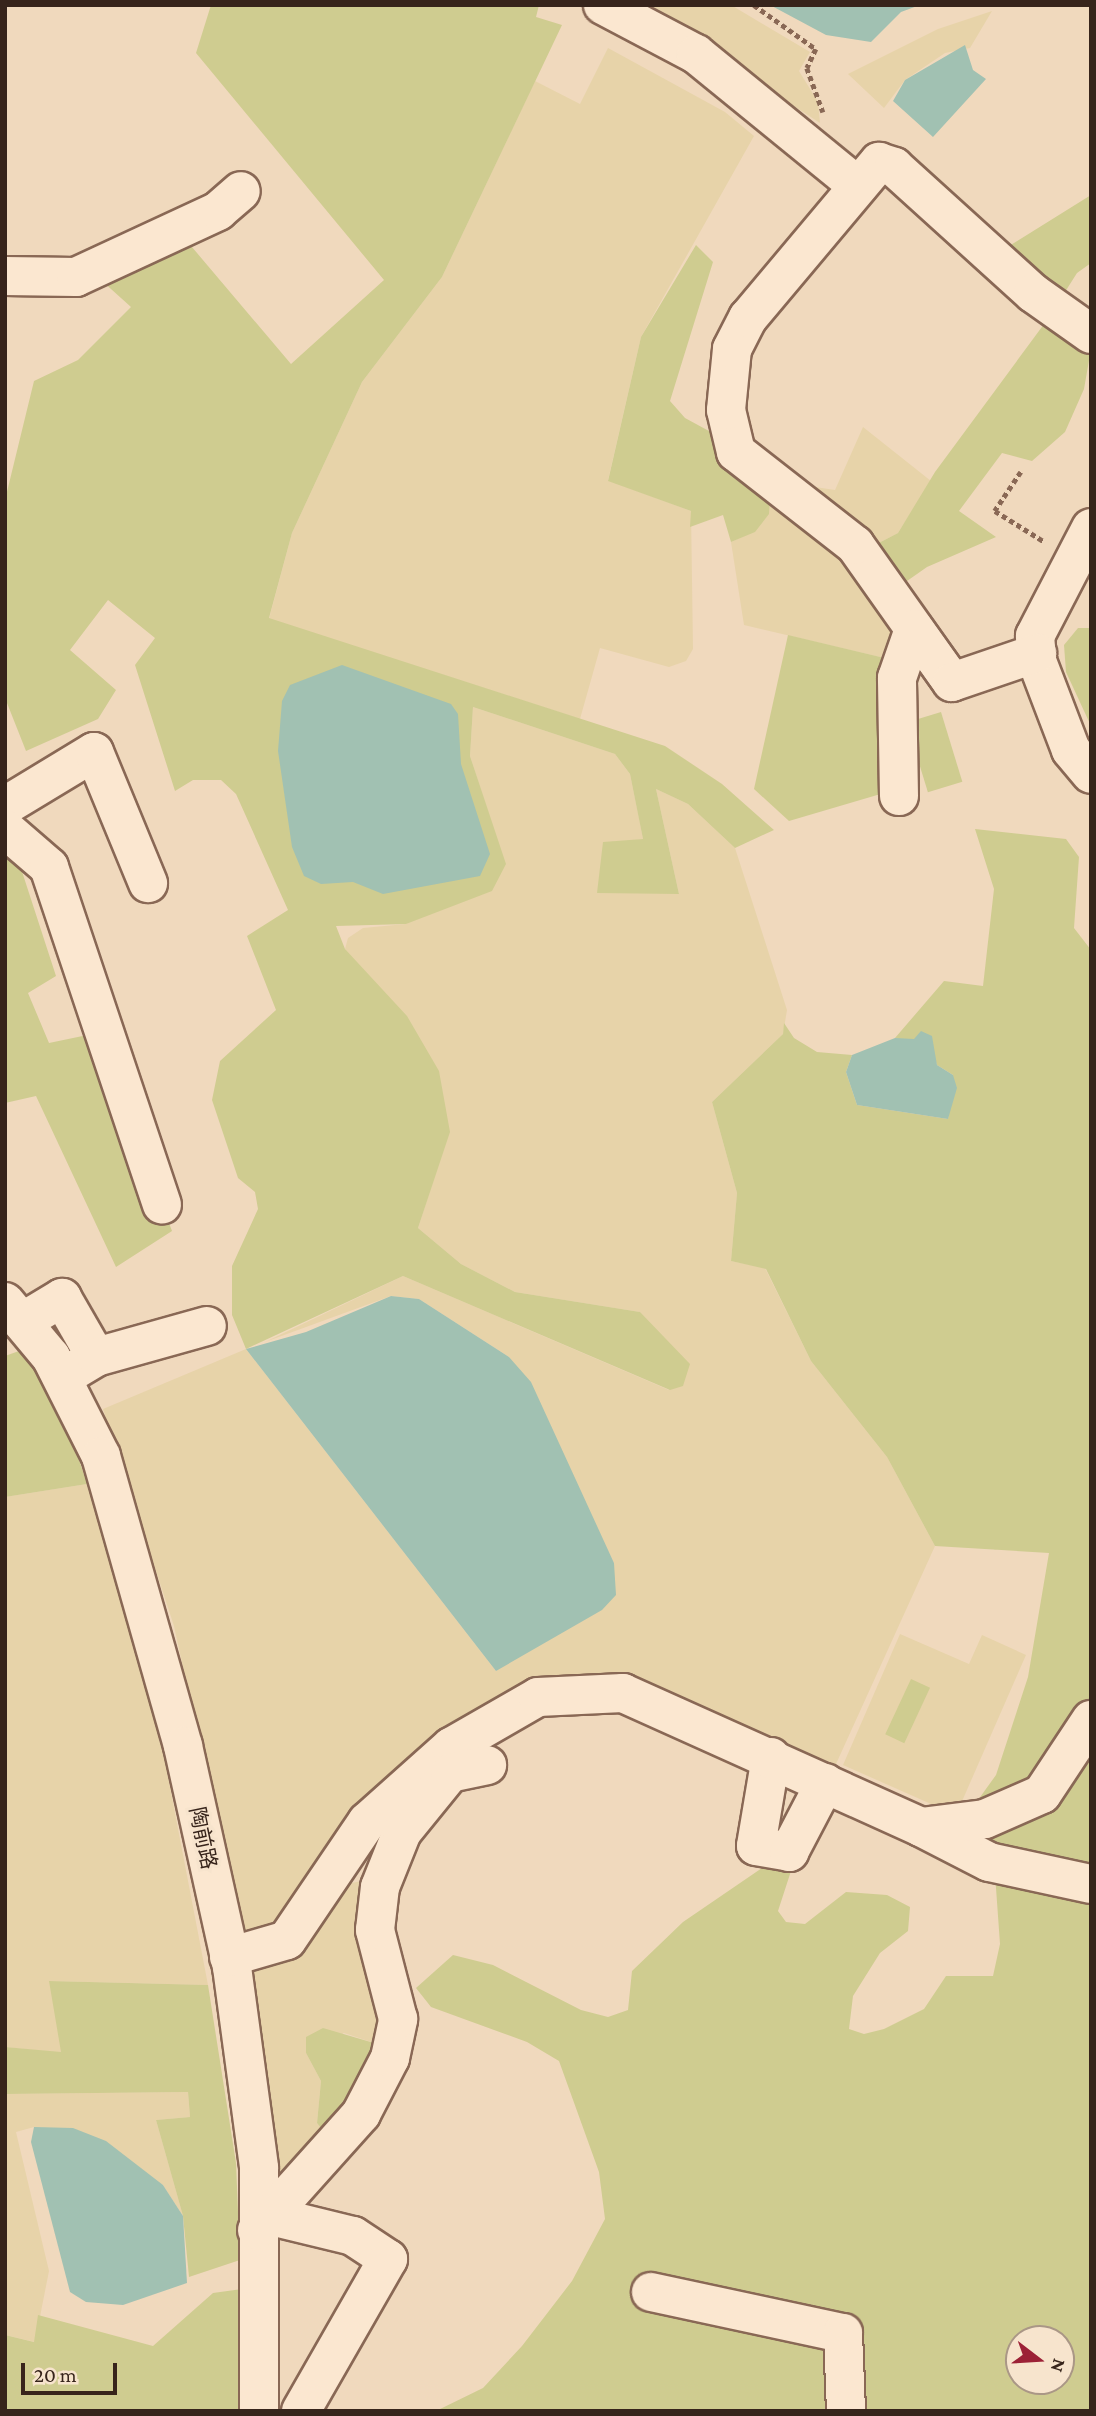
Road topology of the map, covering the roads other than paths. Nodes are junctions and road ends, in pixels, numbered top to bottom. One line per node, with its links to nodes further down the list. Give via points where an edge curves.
1 (603, 5): 2 (street, via 696,54)
2 (858, 186): 5 (street, via 878,162 894,167 1033,293); 7 (street, via 748,318 732,349 726,410 736,452 855,545)
3 (241, 191): 4 (street, via 218,211 76,277)
4 (5, 276)
5 (1091, 334)
6 (1082, 543): 8 (street, via 1035,636)
7 (914, 629): 8 (street, via 952,682); 10 (street, via 897,678)
8 (1037, 653): 9 (street, via 1071,750)
9 (1091, 774)
10 (899, 796)
11 (5, 806): 13 (street, via 94,752)
12 (5, 829): 14 (street, via 49,867)
13 (148, 883)
14 (162, 1205)
15 (14, 1312): 17 (street, via 62,1298); 18 (street, 陶前路)
16 (206, 1326): 17 (street)
17 (96, 1357): 18 (street)
18 (63, 1377): 25 (street, 陶前路, via 101,1456 129,1541)
19 (1091, 1720): 23 (street, via 1042,1794 985,1819)
20 (771, 1756): 21 (street, via 623,1693 538,1697); 22 (street); 22 (street, via 756,1846 789,1852)
21 (466, 1760): 25 (street, via 367,1822 287,1940); 26 (street, via 424,1799 402,1832 380,1887 375,1930 398,2019 390,2058 361,2114)
22 (825, 1783): 23 (street)
23 (921, 1827): 24 (street, via 989,1861)
24 (1091, 1884)
25 (229, 1957): 26 (street, 陶前路)
26 (264, 2223): 28 (street, 陶前路); 29 (street, via 353,2235 388,2259)
27 (650, 2292): 30 (street, via 843,2333)
28 (259, 2411)
29 (301, 2411)
30 (846, 2411)

